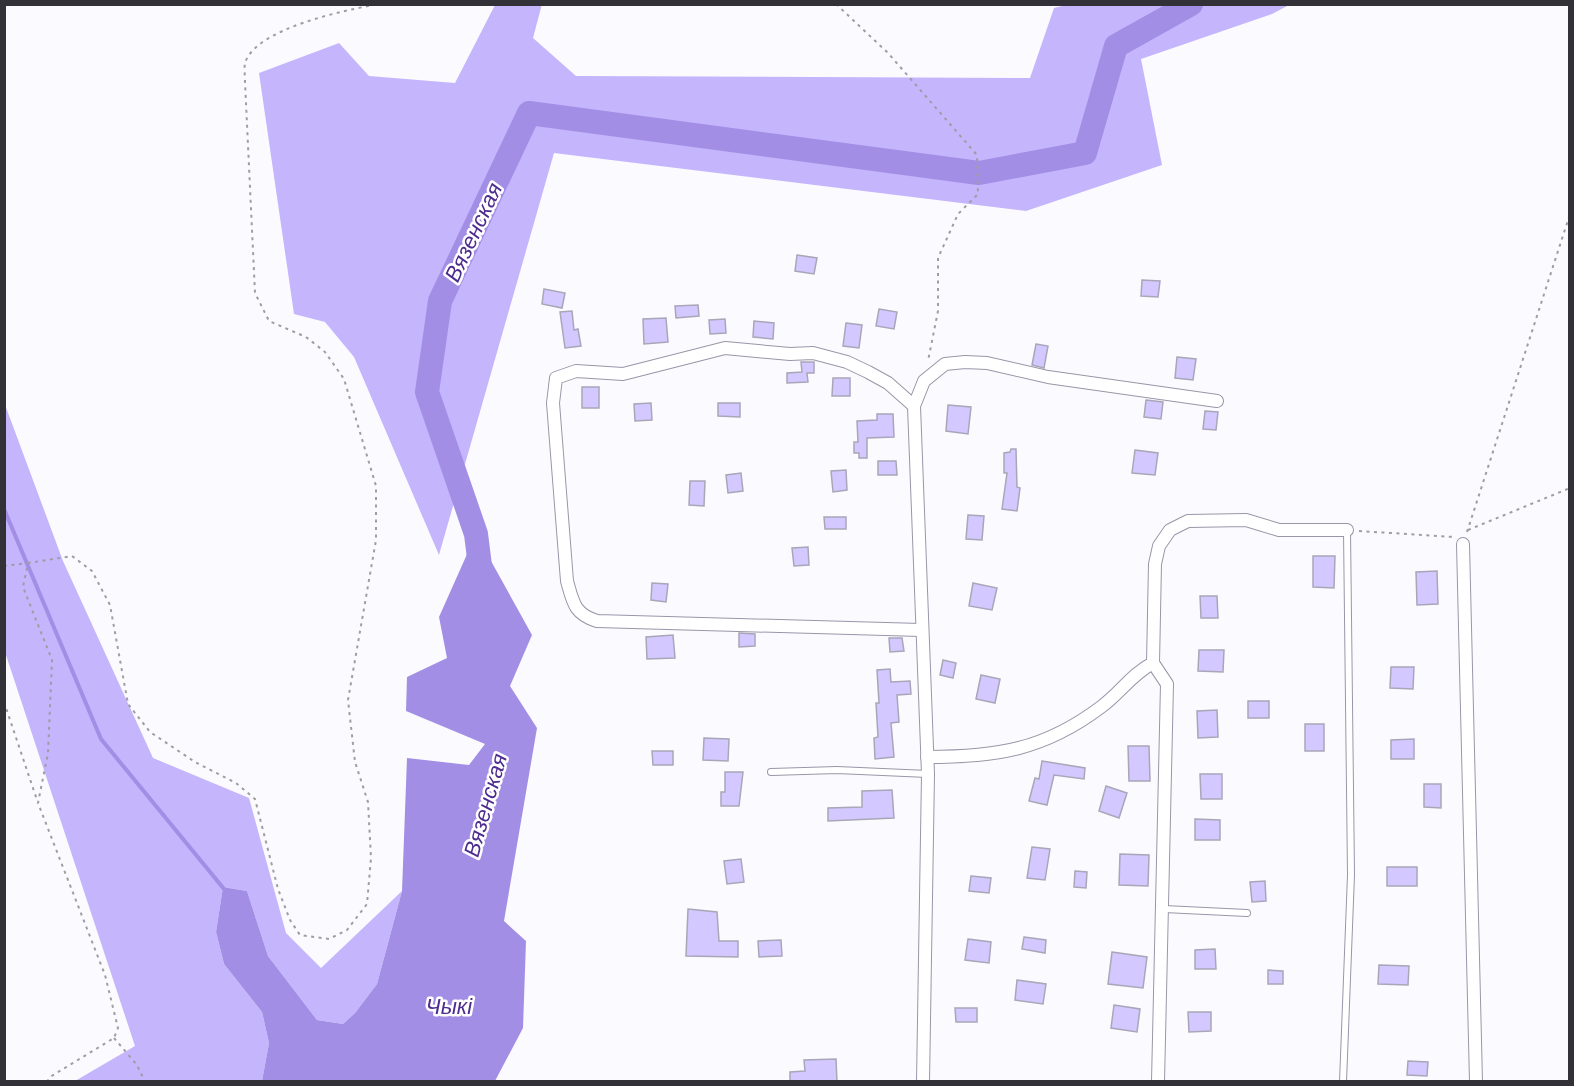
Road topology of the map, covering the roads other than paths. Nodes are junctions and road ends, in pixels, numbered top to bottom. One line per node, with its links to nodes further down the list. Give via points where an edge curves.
1 (1217, 402): 2 (street, via 1048,377 987,363 945,364 924,381)
2 (914, 406): 5 (street); 5 (street, via 888,383 829,356 725,348 623,374 561,374 556,378 553,403 567,581 583,617 597,621)
3 (1347, 530): 6 (street, via 1279,530 1246,520 1188,521 1170,530 1159,546 1155,564); 14 (lane, via 1351,875)
4 (1463, 544): 15 (street)
5 (921, 630): 7 (street)
6 (1153, 663): 7 (street, via 1139,670 1102,707 1039,744 972,757); 10 (street, via 1167,684)
7 (927, 757): 9 (street)
8 (771, 772): 9 (lane)
9 (928, 774): 12 (street)
10 (1164, 909): 11 (lane); 13 (street)
11 (1246, 913)
12 (923, 1082)
13 (1158, 1082)
14 (1343, 1082)
15 (1476, 1082)

